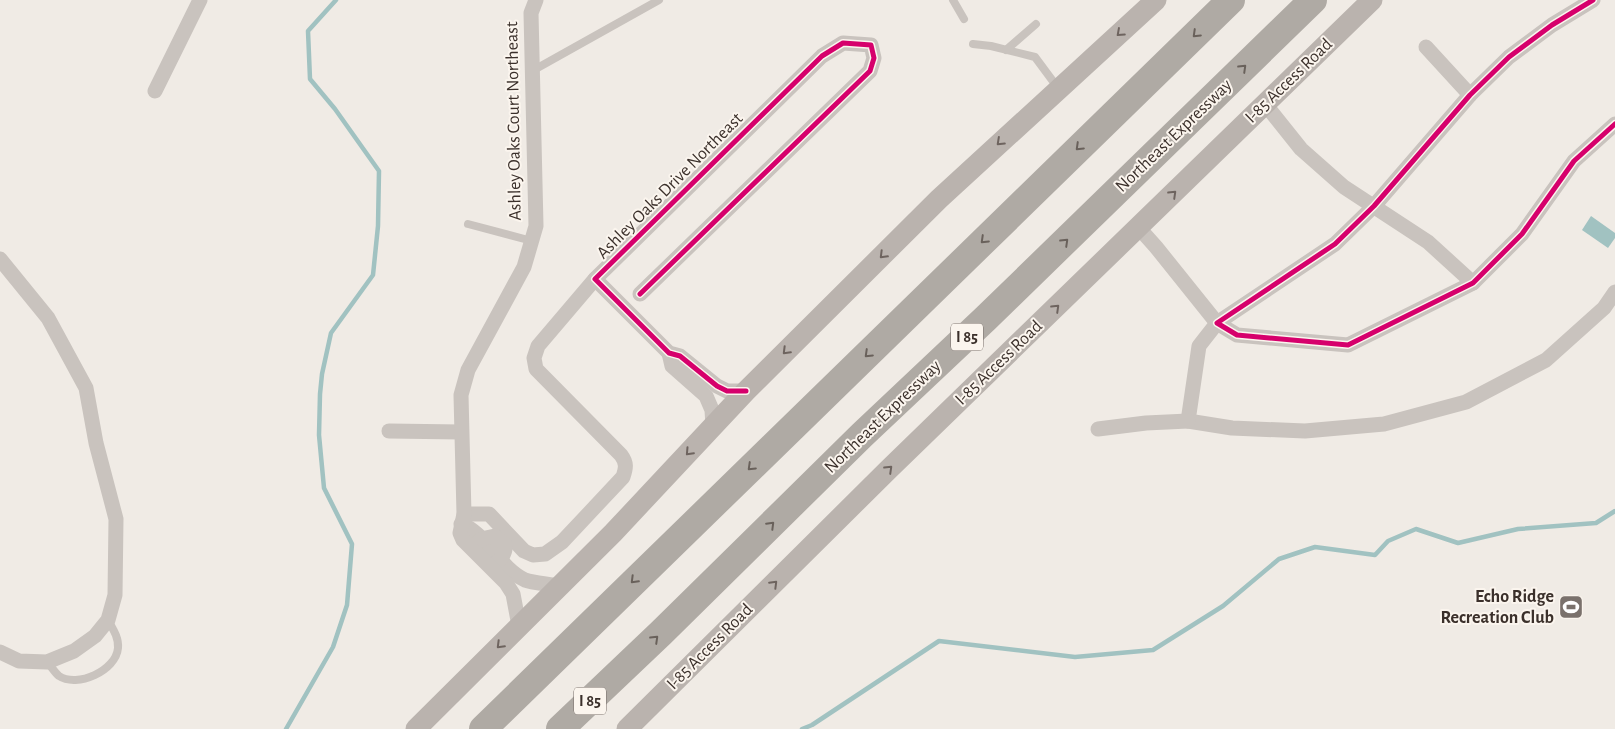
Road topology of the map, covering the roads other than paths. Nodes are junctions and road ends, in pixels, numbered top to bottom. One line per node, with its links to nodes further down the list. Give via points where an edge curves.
1 (200, 0): 17 (street)
2 (536, 0): 15 (street, Ashley Oaks Court Northeast, via 530,13)
3 (660, 0): 15 (lane)
4 (953, 0): 10 (lane)
5 (1156, 0): 16 (main road, one-way to 16)
6 (1231, 0): 46 (highway, one-way to 46)
7 (1313, 0): 47 (highway, Northeast Expressway / I 85, one-way to 7)
8 (1372, 0): 19 (main road, I-85 Access Road)
9 (1594, 0): 18 (street, via 1552,25 1509,57)
10 (964, 19)
11 (1036, 24): 14 (lane)
12 (972, 44): 14 (lane)
13 (1426, 47): 18 (street)
14 (1006, 50): 16 (lane, via 1035,57)
15 (532, 71): 24 (street, Ashley Oaks Court Northeast, via 536,226)
16 (1058, 88): 32 (main road, one-way to 32, via 939,199)
17 (155, 91)
18 (1470, 96): 21 (street)
19 (1265, 104): 21 (street, via 1301,149 1344,187); 23 (main road, I-85 Access Road, one-way to 19)
20 (1615, 124): 27 (street, via 1574,161 1522,234)
21 (1374, 206): 27 (street, via 1428,242); 30 (street, via 1334,244)
22 (468, 224): 24 (lane)
23 (1138, 228): 30 (street); 48 (main road, I-85 Access Road, one-way to 23, via 888,470)
24 (532, 241): 37 (street, Ashley Oaks Court Northeast, via 524,267 468,370 460,395)
25 (0, 259): 41 (street, via 48,318 86,388 96,443 116,519 116,596)
26 (595, 279): 29 (street, Ashley Oaks Drive Northeast, via 822,56 843,43 871,45 874,58 870,71); 31 (street, Ashley Oaks Drive Northeast, via 669,353 680,356); 38 (street, via 538,346 534,358 536,369 626,461 623,477 562,542 545,554 533,555 524,550 489,514)
27 (1473, 282): 30 (street, via 1348,345 1237,336)
28 (1615, 292): 33 (street, via 1604,308 1546,360 1466,402 1384,424 1304,431 1232,428)
29 (640, 294)
30 (1217, 323): 33 (street, via 1199,346)
31 (694, 377): 32 (street, Ashley Oaks Drive Northeast, via 727,390); 34 (street, Ashley Oaks Drive Northeast, via 710,402)
32 (746, 391): 34 (main road)
33 (1188, 422): 35 (street)
34 (713, 426): 40 (main road, one-way to 40)
35 (1098, 429)
36 (389, 431): 37 (street)
37 (461, 432): 38 (street, Ashley Oaks Court Northeast)
38 (462, 519): 39 (street, Ashley Oaks Court Northeast, via 460,533 463,540 476,544)
39 (496, 564): 40 (street, Ashley Oaks Court Northeast, via 527,580); 42 (street, Ashley Oaks Court Northeast, via 513,594)
40 (559, 586): 42 (main road)
41 (108, 620): 44 (street, via 95,636 74,651); 44 (lane, via 117,637 118,649 114,661 104,671 91,677 72,679 60,677)
42 (519, 626): 45 (main road, one-way to 45)
43 (0, 652): 44 (street, via 18,661)
44 (47, 662)
45 (416, 729)
46 (483, 729)
47 (560, 729)
48 (628, 729)

